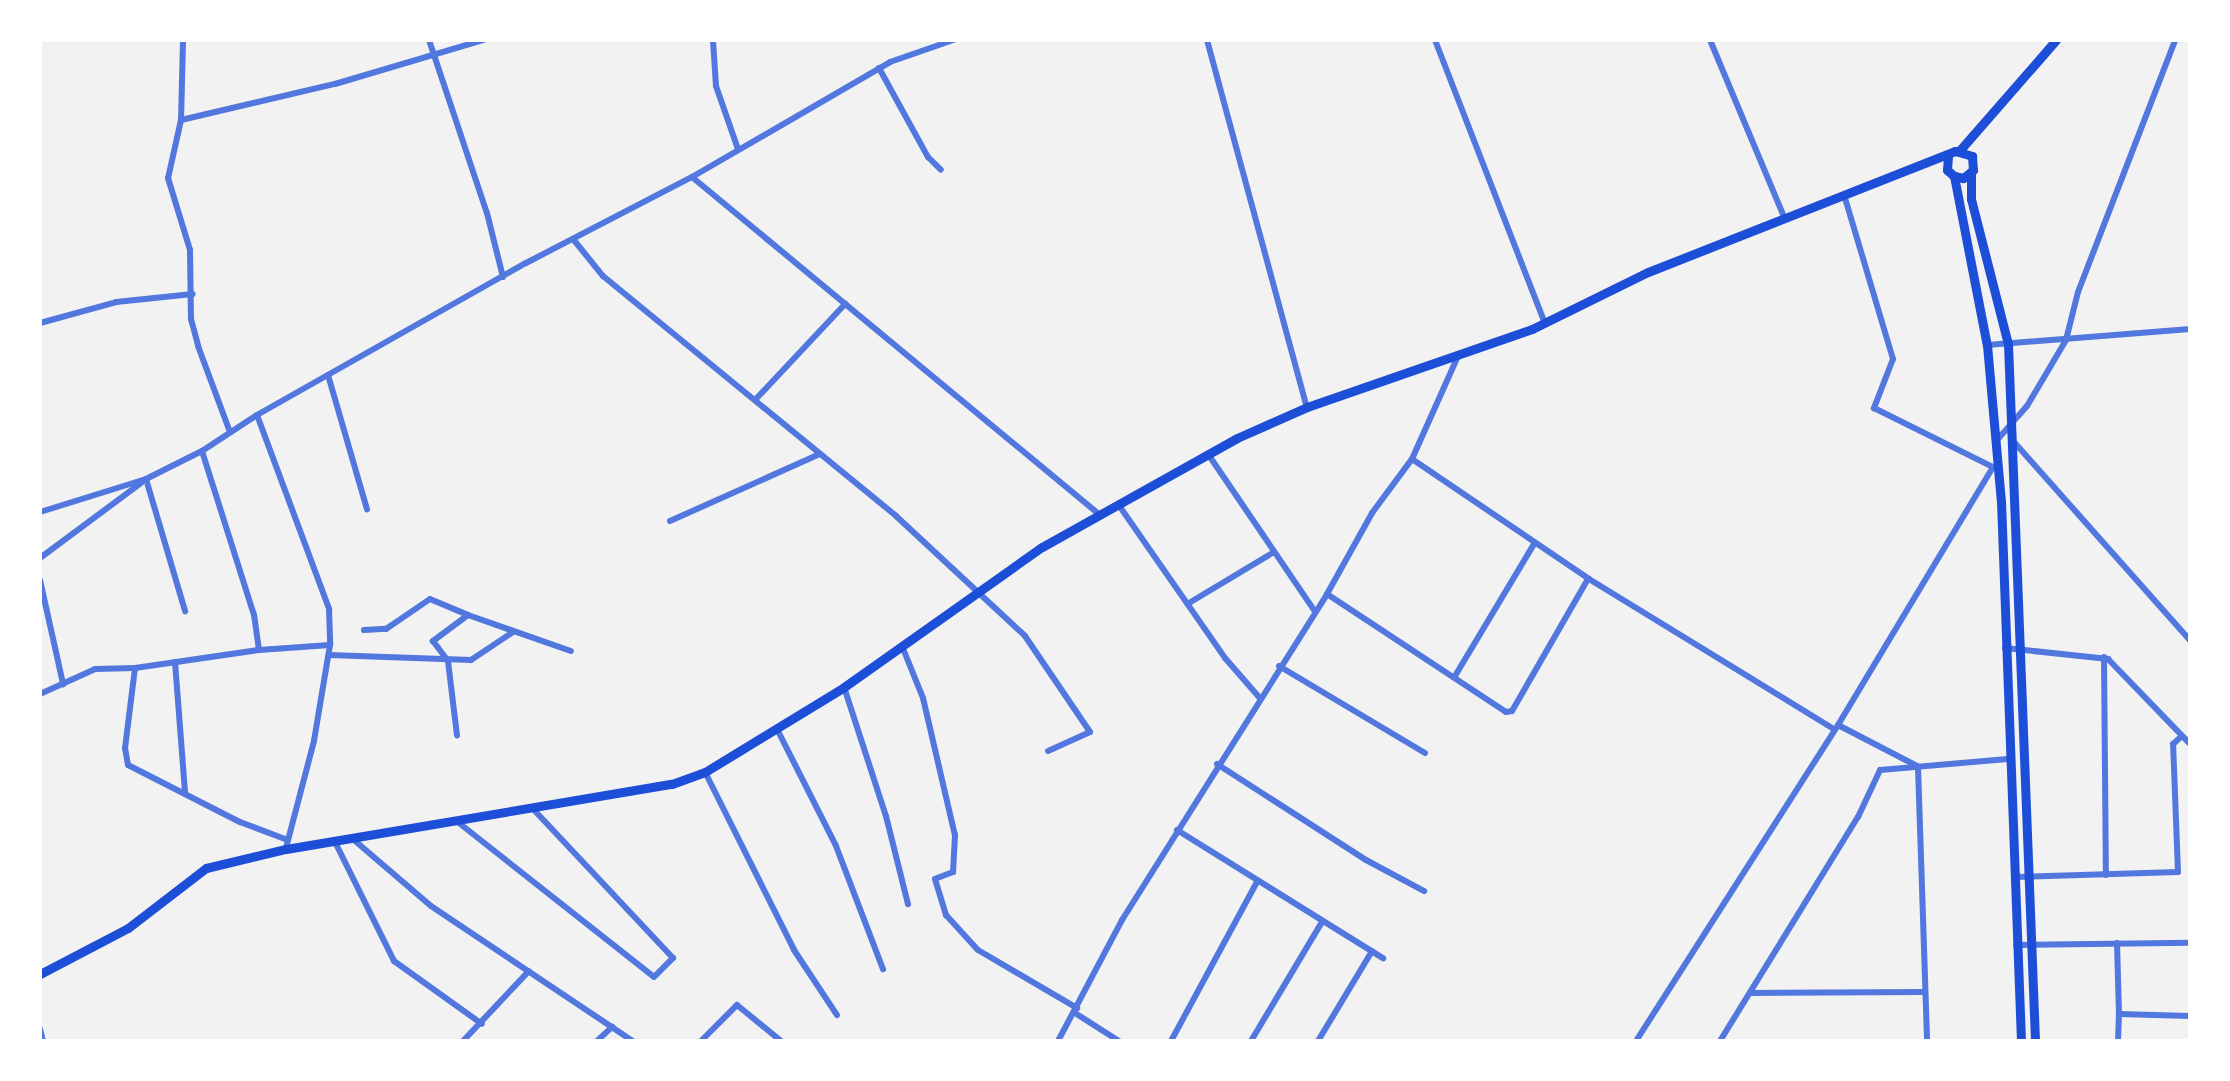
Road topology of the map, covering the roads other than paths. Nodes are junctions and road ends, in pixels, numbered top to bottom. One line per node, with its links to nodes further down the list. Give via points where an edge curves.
1 (183, 40): 13 (street)
2 (429, 40): 11 (street)
3 (484, 40): 11 (street)
4 (713, 40): 14 (street, via 716,86)
5 (953, 40): 12 (street)
6 (1208, 40): 36 (street)
7 (1435, 40): 27 (street)
8 (1710, 40): 22 (street)
9 (2056, 40): 15 (main road)
10 (2175, 40): 30 (street, via 2078,292)
11 (434, 55): 13 (street); 24 (street)
12 (878, 68): 14 (street); 17 (street)
13 (182, 120): 25 (street, via 168,178 190,250)
14 (738, 149): 19 (street)
15 (1960, 150): 16 (main road); 18 (main road, via 1974,160)
16 (1948, 156): 20 (main road); 21 (main road)
17 (941, 170)
18 (1971, 174): 20 (main road); 31 (main road, via 1971,199)
19 (692, 176): 23 (street); 26 (street)
20 (1954, 176): 32 (main road)
21 (1845, 198): 22 (main road); 46 (street, via 1893,359 1874,408)
22 (1786, 220): 27 (main road, via 1648,272)
23 (574, 238): 24 (street); 35 (street, via 603,276)
24 (503, 276): 34 (street)
25 (192, 294): 28 (street, via 116,302); 39 (street, via 198,346)
26 (845, 304): 35 (street); 51 (street)
27 (1544, 322): 33 (main road)
28 (40, 324)
29 (2190, 329): 30 (street)
30 (2066, 340): 31 (street); 38 (street)
31 (2008, 344): 32 (street); 38 (main road)
32 (1987, 345): 40 (main road)
33 (1458, 356): 36 (main road); 45 (street)
34 (328, 375): 37 (street); 49 (street)
35 (754, 400): 43 (street)
36 (1307, 408): 44 (main road)
37 (256, 415): 39 (street); 67 (street, via 329,609)
38 (2012, 425): 40 (street); 41 (main road)
39 (230, 432): 42 (street)
40 (1996, 441): 46 (main road)
41 (2014, 442): 66 (street); 71 (main road)
42 (202, 451): 47 (street); 70 (street, via 254,614)
43 (821, 454): 52 (street); 58 (street)
44 (1208, 454): 48 (main road); 54 (street)
45 (1412, 459): 56 (street); 59 (street, via 1372,513)
46 (1995, 468): 69 (main road); 84 (street)
47 (146, 479): 50 (street); 55 (street); 62 (street)
48 (1118, 504): 51 (main road); 60 (street)
49 (367, 509)
50 (40, 512)
51 (1101, 516): 58 (main road)
52 (670, 521)
53 (1534, 544): 79 (street)
54 (1274, 552): 60 (street); 61 (street)
55 (40, 558)
56 (1588, 579): 79 (street, via 1512,710); 84 (street)
57 (40, 580): 80 (street)
58 (980, 591): 68 (main road); 89 (street, via 1025,636 1090,732)
59 (1327, 594): 61 (street); 79 (street)
60 (1188, 603): 83 (street)
61 (1314, 610): 77 (street)
62 (185, 611)
63 (468, 615): 64 (street, via 430,599 386,629); 65 (street); 75 (street, via 433,641)
64 (364, 630)
65 (512, 632): 72 (street); 75 (street, via 471,660)
66 (2190, 640)
67 (330, 644): 70 (street); 73 (street)
68 (902, 646): 81 (main road); 120 (street, via 923,698 954,835 953,872 935,879 946,916 978,950)
69 (2004, 648): 71 (street); 91 (main road)
70 (259, 650): 76 (street)
71 (2021, 650): 74 (street); 103 (main road)
72 (571, 651)
73 (329, 654): 75 (street); 100 (street)
74 (2104, 657): 87 (street); 102 (street)
75 (448, 661): 86 (street)
76 (175, 662): 78 (street); 95 (street)
77 (1278, 666): 83 (street); 90 (street)
78 (135, 668): 80 (street, via 95,670); 95 (street, via 128,766)
79 (1454, 676)
80 (63, 684): 82 (street)
81 (844, 687): 85 (main road); 107 (street)
82 (40, 694)
83 (1259, 697): 92 (street)
84 (1836, 727): 93 (street); 138 (street)
85 (776, 729): 94 (main road); 115 (street, via 836,846)
86 (457, 735)
87 (2182, 736): 88 (street); 102 (street, via 2173,744 2178,872)
88 (2190, 744)
89 (1048, 751)
90 (1425, 753)
91 (2008, 758): 93 (street); 104 (main road)
92 (1217, 764): 98 (street); 106 (street)
93 (1918, 767): 118 (street); 119 (street, via 1880,770 1858,818)
94 (705, 772): 96 (main road); 122 (street, via 794,950)
95 (185, 794): 100 (street)
96 (533, 809): 97 (main road); 97 (street, via 672,958 654,977)
97 (459, 823): 99 (main road)
98 (1177, 830): 105 (street); 120 (street)
99 (354, 840): 101 (main road); 116 (street, via 431,906)
100 (287, 844): 101 (main road); 117 (main road, via 206,868 128,928)
101 (336, 844): 124 (street, via 394,961)
102 (2106, 875): 103 (street)
103 (2028, 876): 104 (street); 109 (main road)
104 (2014, 877): 112 (main road)
105 (1257, 882): 108 (street); 135 (street)
106 (1424, 891)
107 (908, 904)
108 (1322, 922): 113 (street); 136 (street)
109 (2031, 944): 110 (street); 112 (street); 142 (main road)
110 (2117, 944): 111 (street); 121 (street)
111 (2190, 944)
112 (2016, 945): 141 (main road)
113 (1372, 951): 114 (street); 137 (street)
114 (1384, 958)
115 (883, 969)
116 (528, 972): 124 (street); 125 (street)
117 (40, 974)
118 (1924, 992): 119 (street); 140 (street)
119 (1749, 993): 139 (street)
120 (1076, 1010): 133 (street); 134 (street)
121 (2119, 1014): 123 (street); 143 (street)
122 (837, 1016)
123 (2190, 1016)
124 (482, 1024): 128 (street)
125 (612, 1027): 129 (street); 130 (street)
126 (40, 1029): 127 (street)
127 (42, 1041)
128 (463, 1041)
129 (597, 1041)
130 (633, 1041)
131 (701, 1041): 132 (street, via 737,1005)
132 (781, 1041)
133 (1058, 1041)
134 (1119, 1041)
135 (1171, 1041)
136 (1251, 1041)
137 (1318, 1041)
138 (1636, 1041)
139 (1720, 1041)
140 (1927, 1041)
141 (2021, 1041)
142 (2035, 1041)
143 (2118, 1041)

